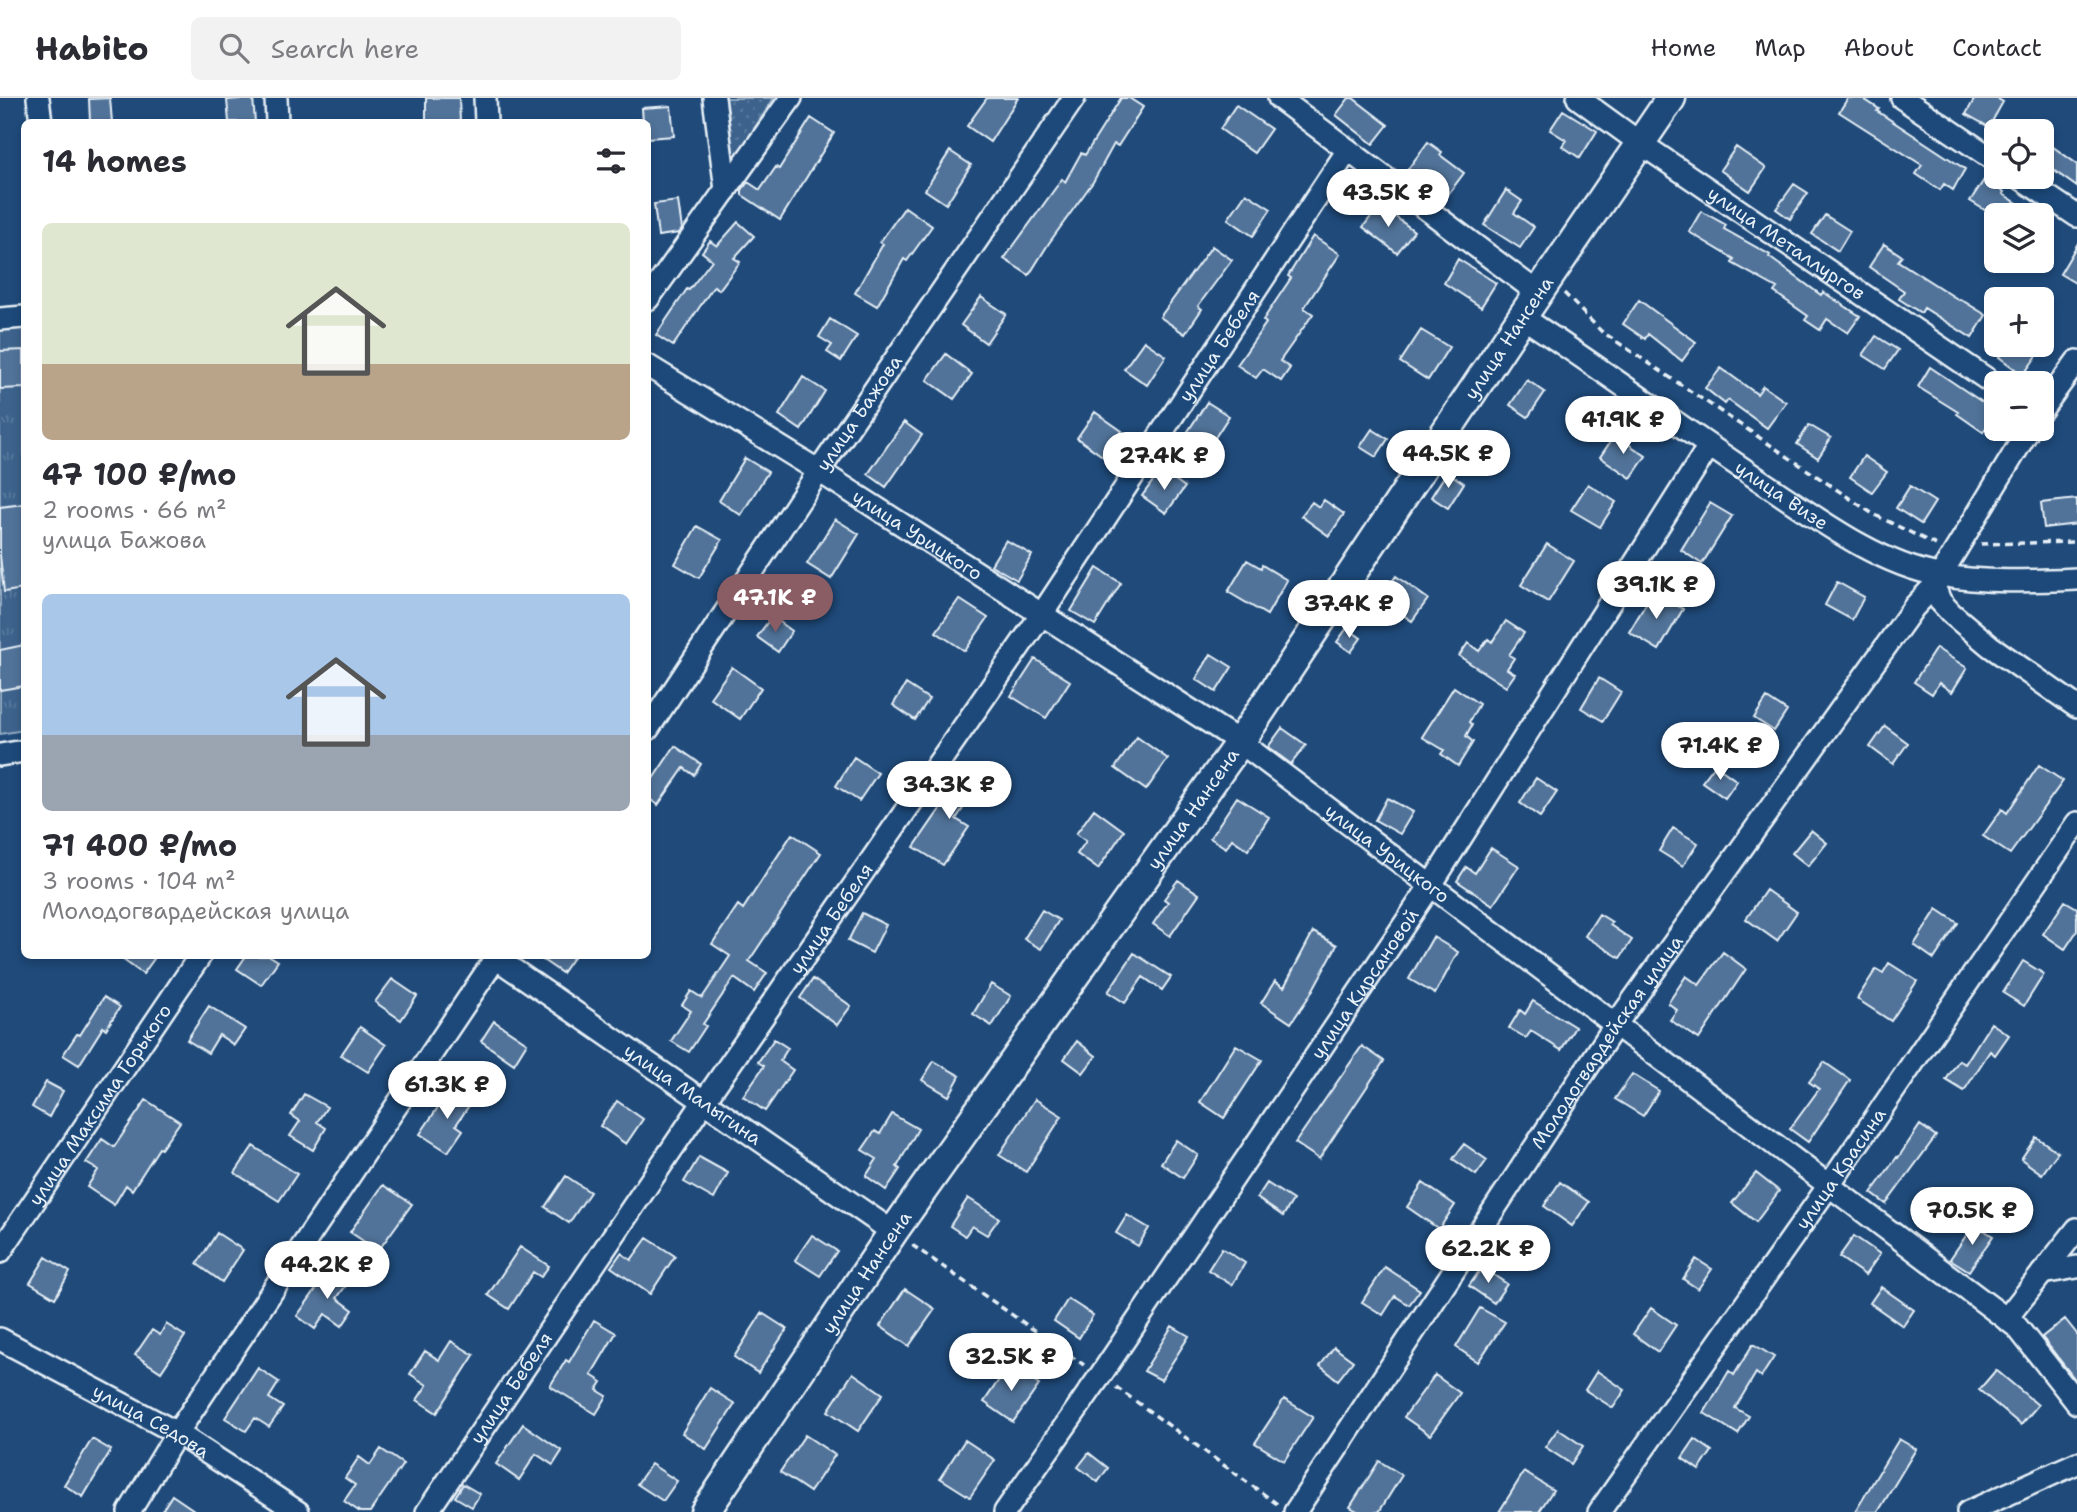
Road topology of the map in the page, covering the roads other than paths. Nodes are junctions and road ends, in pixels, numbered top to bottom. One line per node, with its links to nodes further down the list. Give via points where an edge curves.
1 (38, 98): 11 (street)
2 (276, 98): 12 (street)
3 (485, 98): 13 (street)
4 (714, 98): 18 (street)
5 (791, 98): 18 (street)
6 (1074, 98): 31 (street, улица Бажова)
7 (1279, 98): 15 (street)
8 (1578, 98): 14 (street, улица Металлургов)
9 (1671, 98): 14 (main road, улица Нансена)
10 (1902, 98): 16 (street)
11 (41, 119)
12 (277, 119)
13 (486, 119)
14 (1640, 143): 20 (main road, улица Нансена); 27 (street, улица Металлургов)
15 (1348, 150): 20 (street); 34 (street, улица Бебеля)
16 (1984, 153)
17 (2037, 189): 19 (street)
18 (726, 190): 21 (street)
19 (2077, 216)
20 (1547, 289): 23 (main road, улица Нансена)
21 (651, 295)
22 (21, 317): 24 (street)
23 (1522, 317): 30 (street, улица Визе); 37 (main road, улица Нансена)
24 (0, 319)
25 (2077, 361): 28 (street)
26 (651, 368): 31 (street, улица Урицкого)
27 (1984, 377)
28 (2054, 393)
29 (2022, 441): 33 (street, Молодогвардейская улица)
30 (1709, 446): 33 (street, улица Визе, via 1844,537); 41 (street, улица Кирсановой)
31 (819, 471): 34 (street, улица Урицкого); 36 (street, улица Бажова)
32 (2077, 579): 33 (street, улица Визе)
33 (1936, 580): 35 (street, via 1940,601 1952,614); 45 (street, Молодогвардейская улица)
34 (1042, 614): 37 (street, улица Урицкого); 46 (street, улица Бебеля)
35 (2077, 706)
36 (651, 724)
37 (1240, 742): 41 (street, улица Урицкого); 49 (main road, улица Нансена)
38 (21, 752): 39 (street)
39 (0, 755)
40 (2077, 823): 47 (street, улица Красина)
41 (1431, 885): 45 (street, улица Урицкого); 62 (street, улица Кирсановой)
42 (198, 959): 50 (street, улица Максима Горького)
43 (493, 959): 56 (street)
44 (499, 959): 46 (street, улица Малыгина)
45 (1616, 1024): 47 (street, улица Урицкого); 63 (street, Молодогвардейская улица)
46 (705, 1100): 49 (street, улица Малыгина); 60 (street, улица Бебеля)
47 (1830, 1184): 53 (street, улица Урицкого); 64 (street, улица Красина)
48 (2077, 1228): 52 (street)
49 (893, 1232): 61 (main road, улица Нансена)
50 (0, 1252)
51 (2077, 1267): 52 (street)
52 (2042, 1273): 53 (street)
53 (2006, 1318): 55 (street, улица Урицкого)
54 (0, 1339): 56 (street, улица Седова)
55 (2077, 1403)
56 (177, 1433): 58 (street); 59 (street, улица Седова)
57 (2077, 1463): 65 (street)
58 (129, 1512)
59 (298, 1512)
60 (426, 1512)
61 (705, 1512)
62 (1005, 1512)
63 (1294, 1512)
64 (1599, 1512)
65 (1968, 1512)

